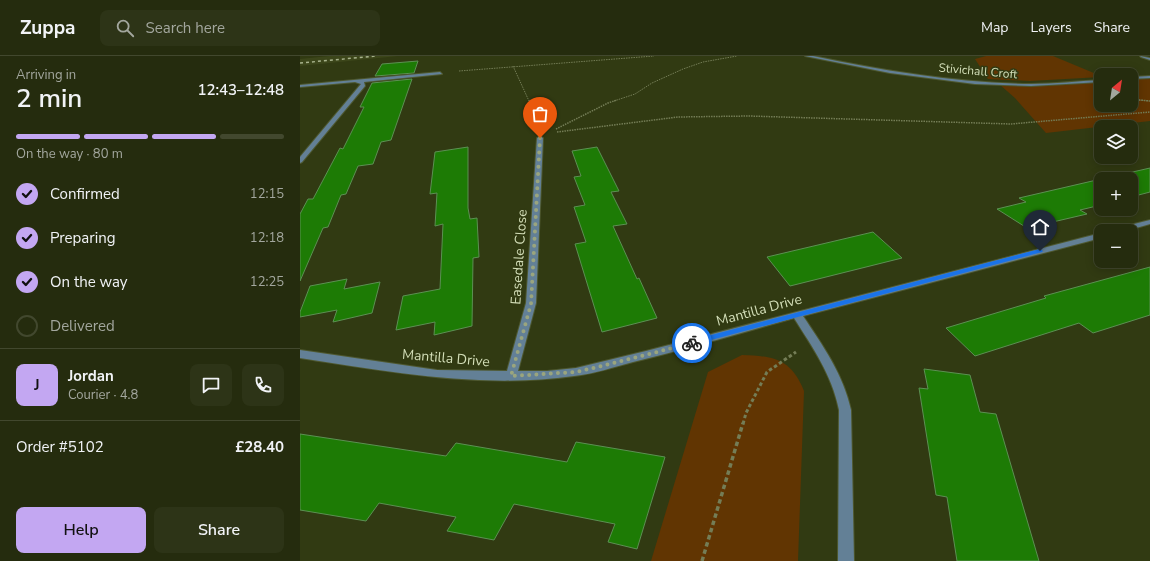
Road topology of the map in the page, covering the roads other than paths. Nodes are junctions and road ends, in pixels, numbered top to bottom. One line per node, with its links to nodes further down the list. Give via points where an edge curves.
1 (807, 56): 7 (street, Stivichall Croft, via 884,70 989,83 1043,85)
2 (1142, 56): 3 (street)
3 (1150, 59)
4 (440, 73): 8 (street)
5 (1150, 77): 6 (street)
6 (1138, 78)
7 (1094, 81)
8 (360, 82): 9 (street); 11 (street, via 363,85)
9 (300, 86)
10 (542, 136): 17 (street, Easedale Close, via 531,304)
11 (300, 161)
12 (1150, 222): 13 (street)
13 (1138, 225)
14 (1094, 237): 15 (street, Mantilla Drive)
15 (797, 314): 17 (street, Mantilla Drive, via 602,366 562,373); 18 (street, via 842,394 845,410)
16 (300, 354): 17 (street, Mantilla Drive, via 437,374)
17 (511, 376)
18 (846, 561)

